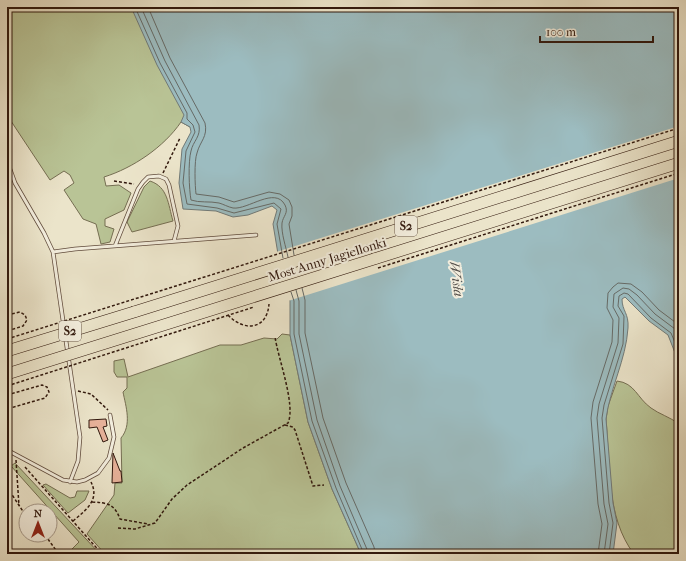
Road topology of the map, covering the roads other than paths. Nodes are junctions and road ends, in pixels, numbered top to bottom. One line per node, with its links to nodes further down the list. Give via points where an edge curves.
1 (679, 141): 8 (highway, Most Anny Jagiellonki / S2, bridge)
2 (7, 161): 7 (lane, via 15,183)
3 (679, 163): 9 (highway, Most Anny Jagiellonki / S2, bridge)
4 (256, 235): 5 (lane)
5 (174, 241): 6 (lane); 6 (lane, via 178,226 169,185 161,177 154,175 148,177 140,186)
6 (115, 246): 7 (lane)
7 (53, 252): 12 (lane, via 80,437 78,461)
8 (7, 351)
9 (7, 374)
10 (110, 415): 12 (lane, via 114,437 109,458 102,469 89,478)
11 (7, 450): 12 (lane)
12 (70, 482)

